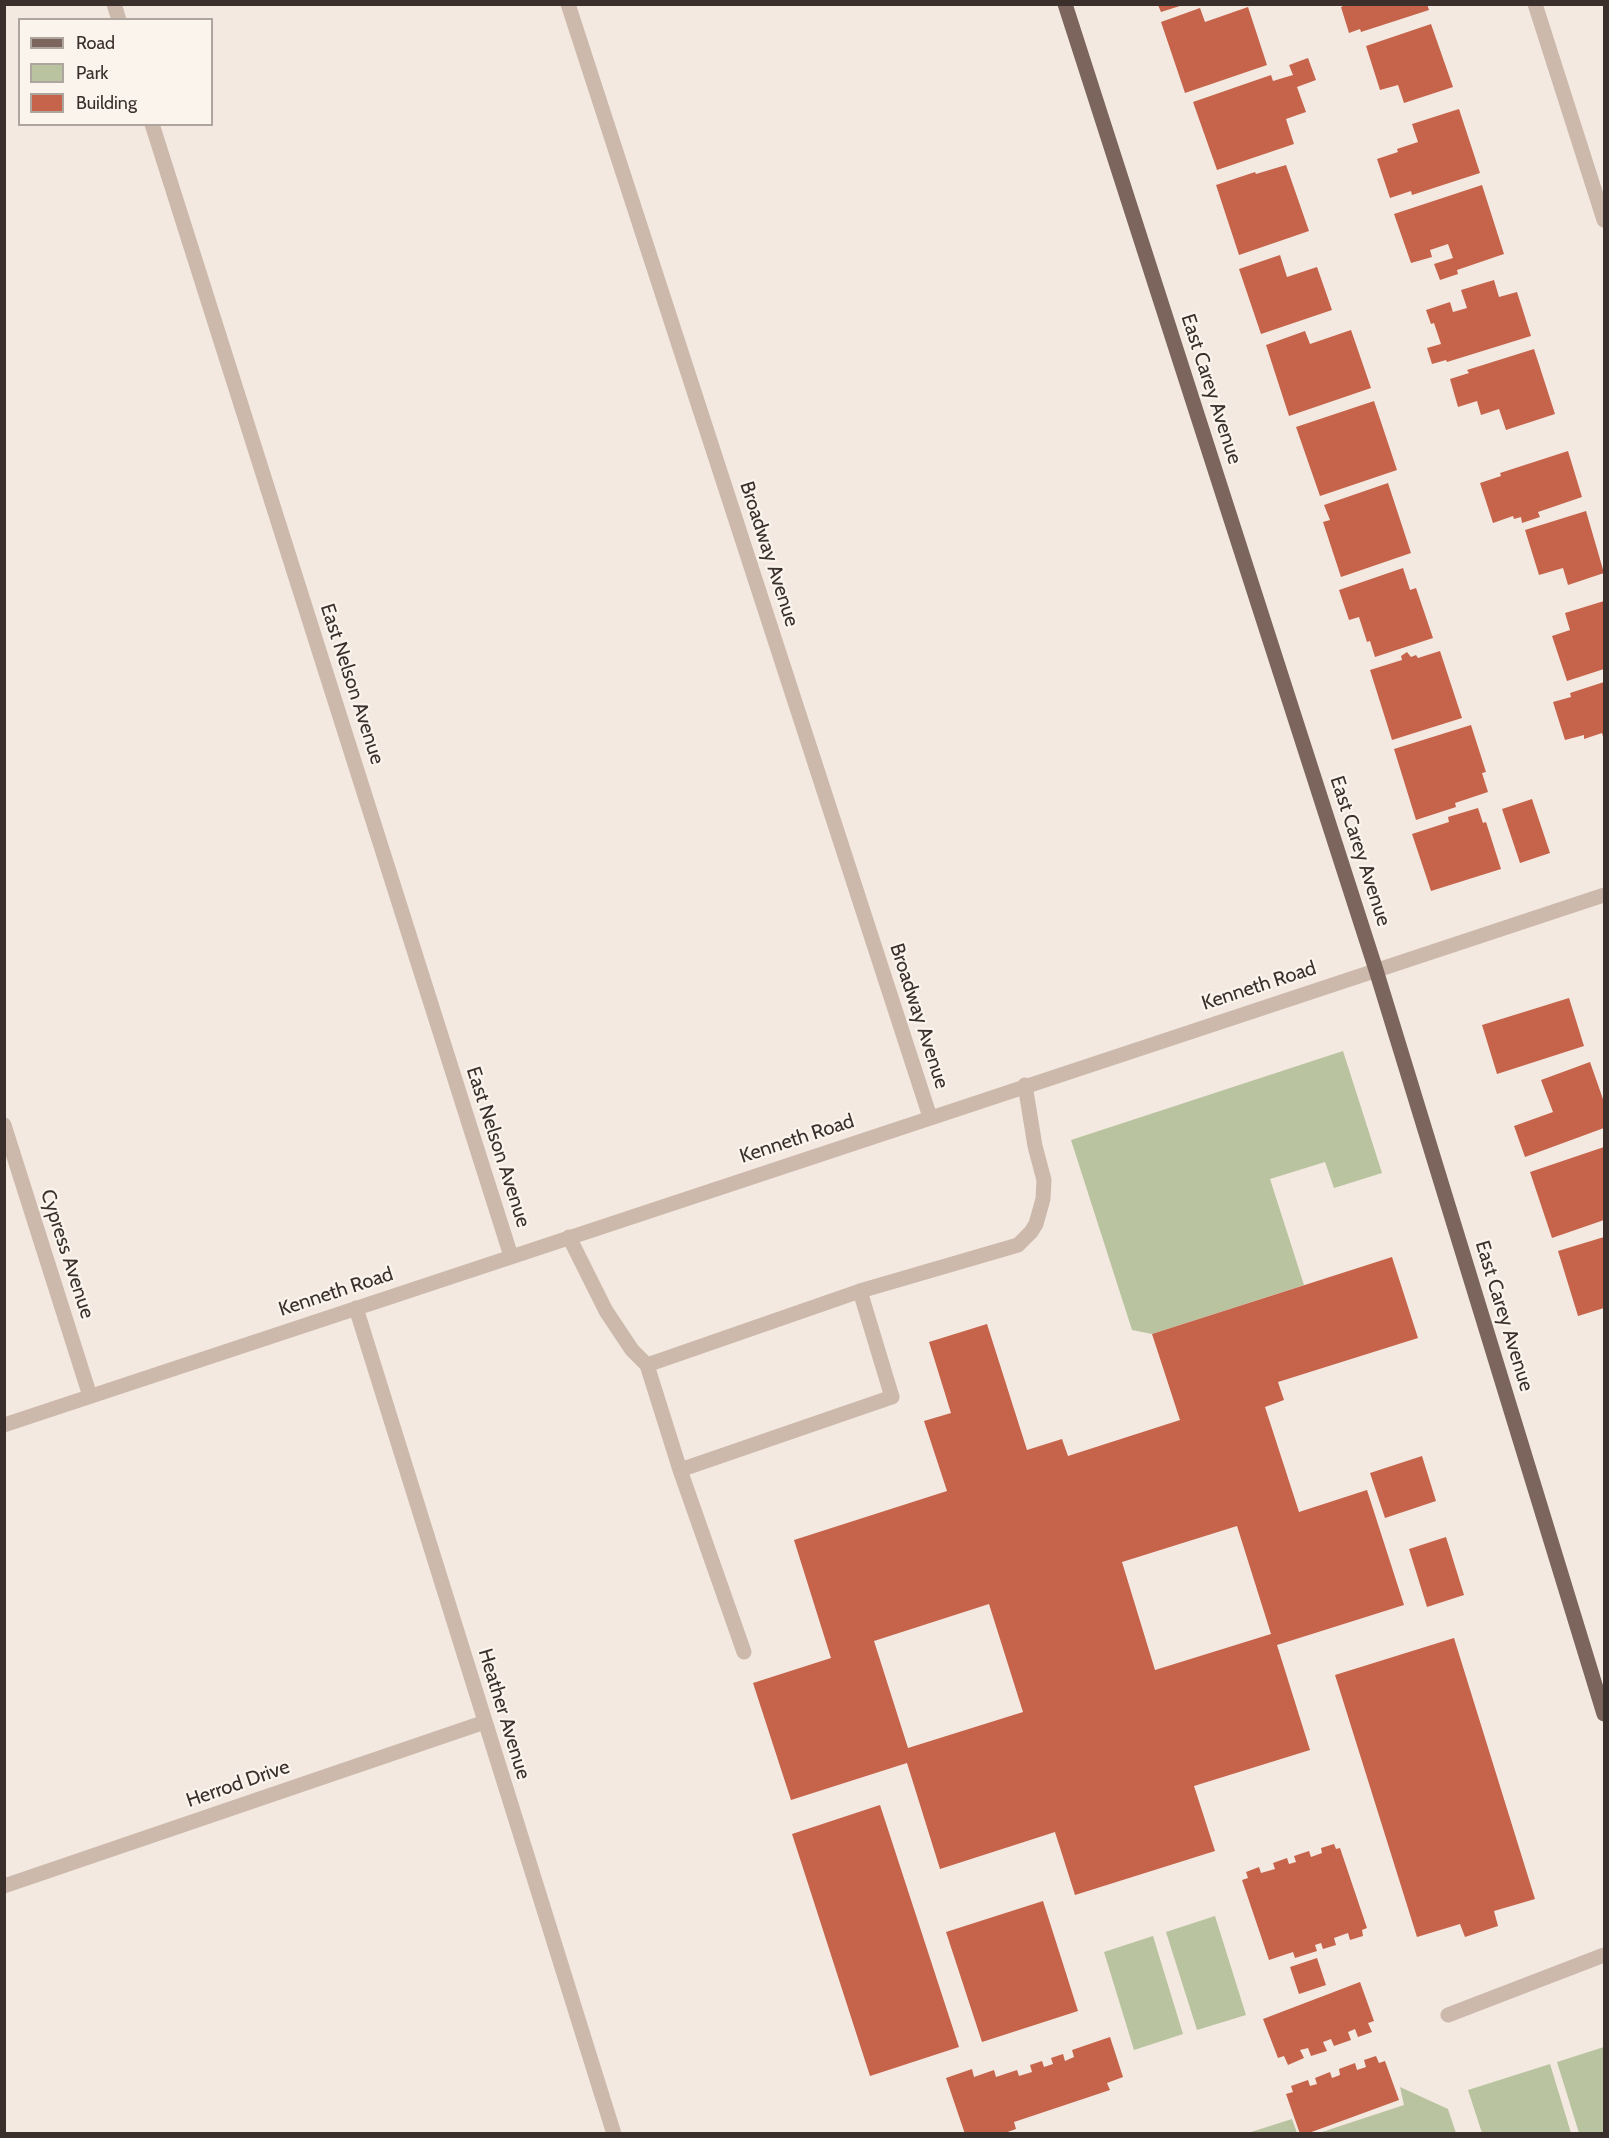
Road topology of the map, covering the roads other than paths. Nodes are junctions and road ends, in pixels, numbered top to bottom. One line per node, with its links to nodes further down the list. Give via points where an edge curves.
1 (568, 4): 9 (street, Broadway Avenue)
2 (1065, 4): 7 (main road, East Carey Avenue)
3 (1535, 4): 5 (street)
4 (153, 126): 12 (street, East Nelson Avenue)
5 (1605, 220)
6 (1605, 895): 7 (street, Kenneth Road)
7 (1376, 970): 8 (street, Kenneth Road); 20 (main road, East Carey Avenue)
8 (1025, 1085): 9 (street, Kenneth Road); 13 (street, via 1044,1180 1040,1213 1031,1232 1018,1245)
9 (930, 1117): 11 (street, Kenneth Road)
10 (4, 1125): 16 (street, Cypress Avenue)
11 (569, 1237): 12 (street, Kenneth Road); 15 (street, via 606,1311)
12 (511, 1256): 14 (street, Kenneth Road)
13 (860, 1291): 15 (street); 18 (street, via 892,1397)
14 (356, 1308): 16 (street, Kenneth Road); 21 (street, Heather Avenue)
15 (647, 1365): 18 (street)
16 (90, 1396): 17 (street, Kenneth Road)
17 (4, 1425)
18 (680, 1470): 19 (street)
19 (744, 1652)
20 (1605, 1714)
21 (485, 1722): 22 (street, Herrod Drive); 25 (street, Heather Avenue)
22 (4, 1886)
23 (1605, 1955): 24 (street)
24 (1448, 2015)
25 (614, 2133)

